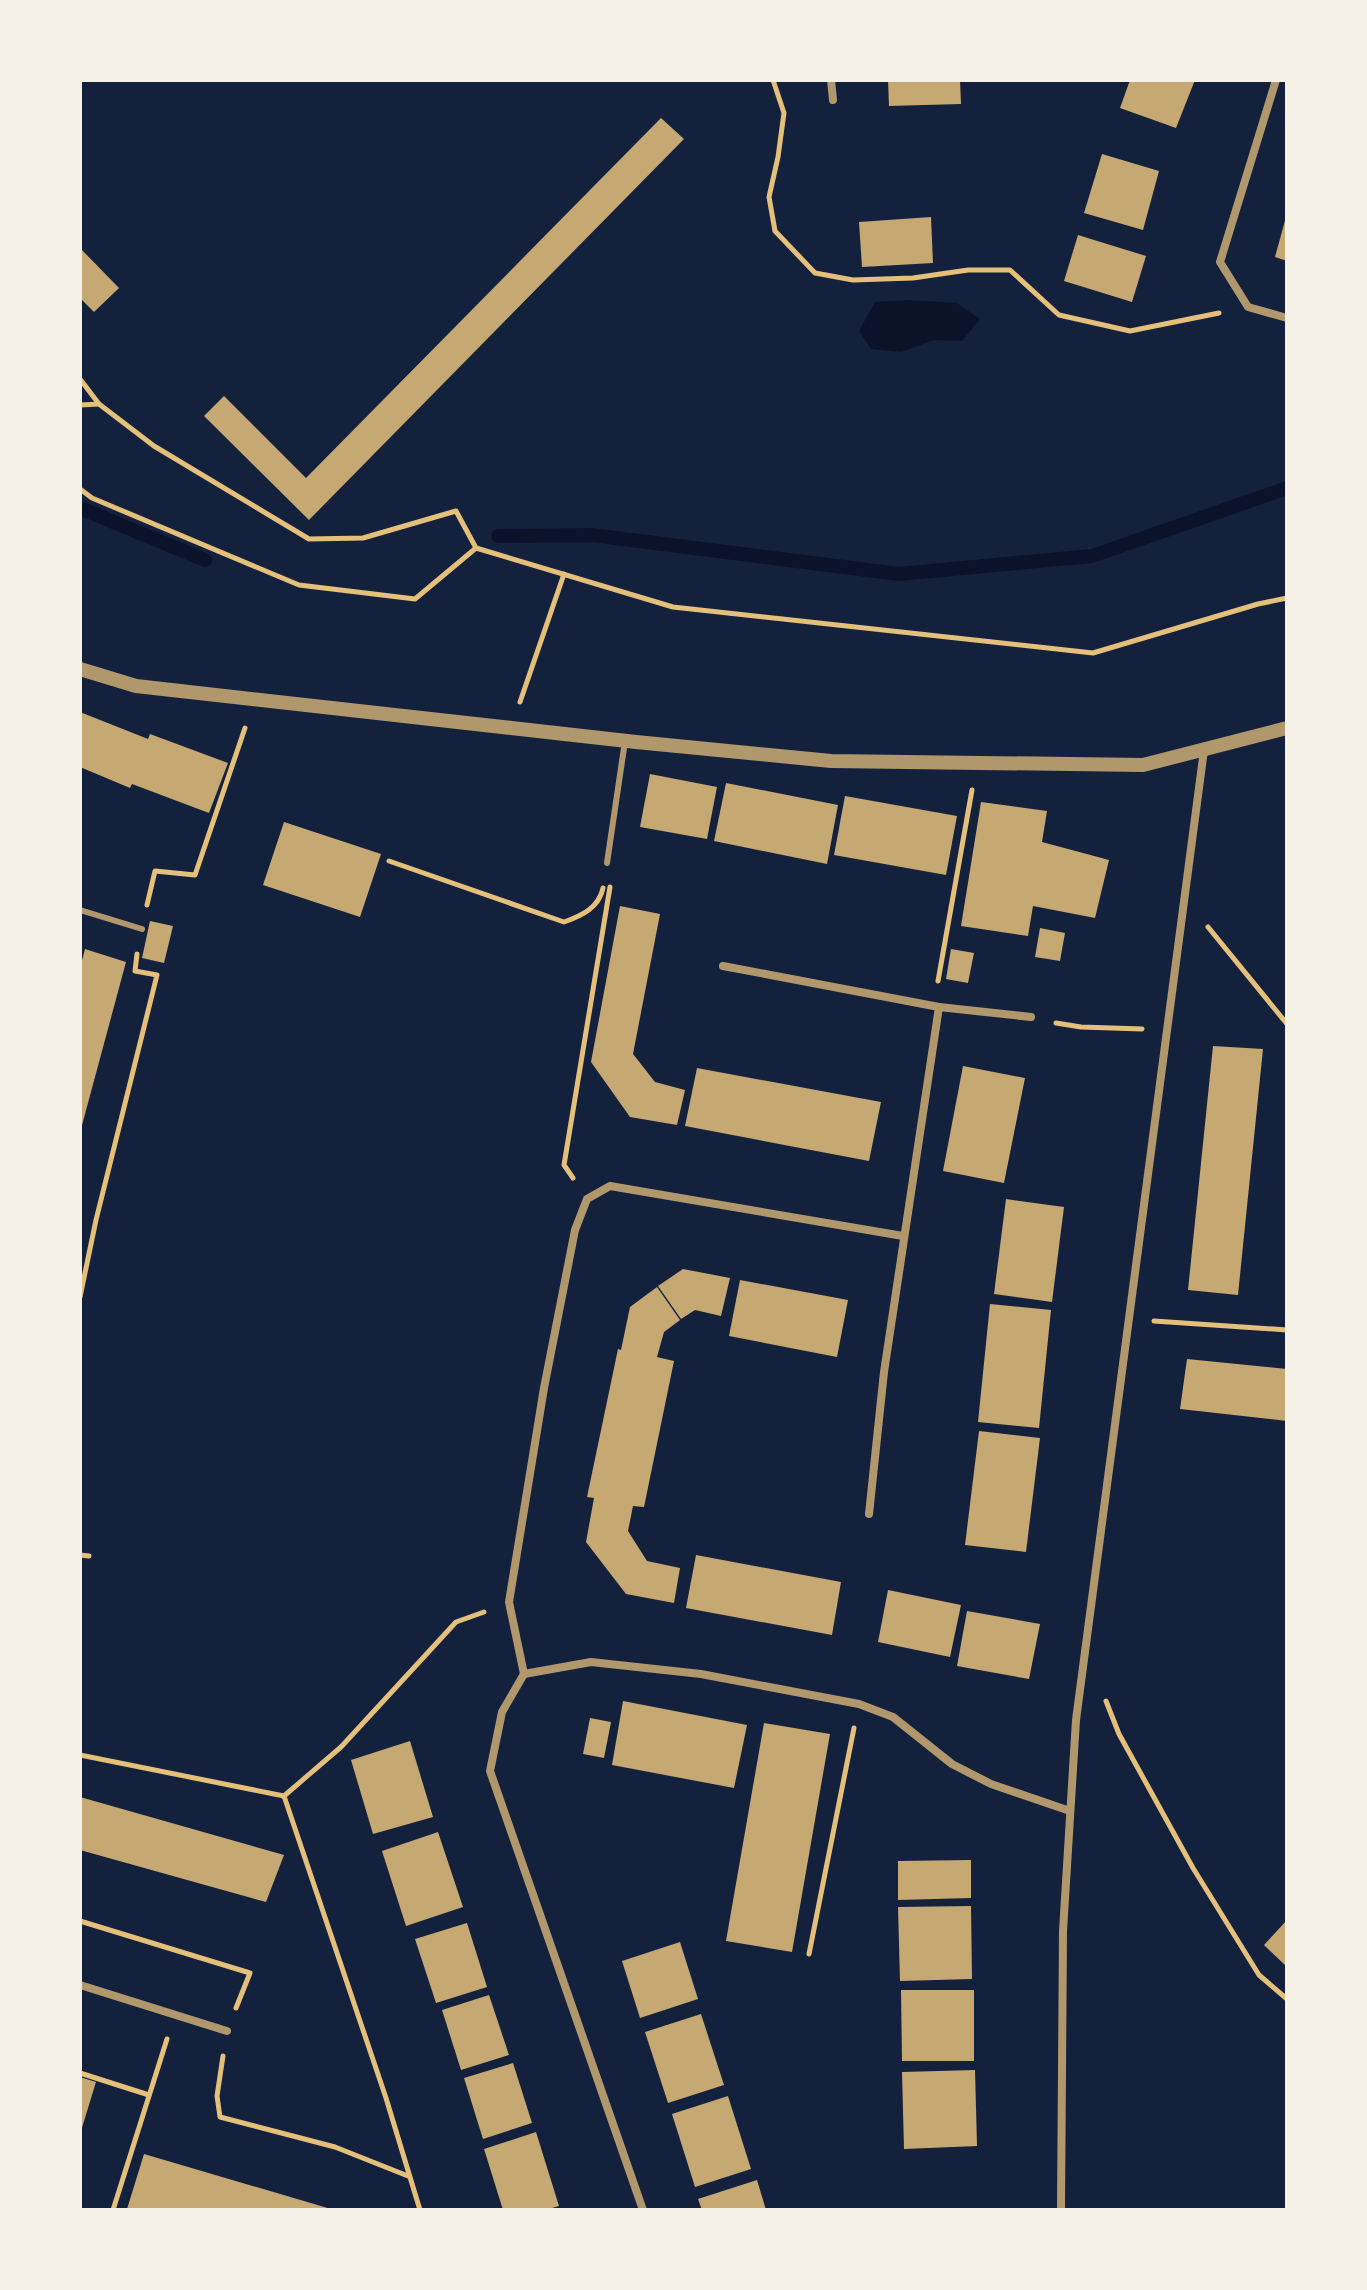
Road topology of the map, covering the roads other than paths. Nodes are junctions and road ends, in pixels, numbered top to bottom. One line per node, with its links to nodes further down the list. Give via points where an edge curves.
1 (831, 80): 3 (street)
2 (1276, 80): 4 (street, via 1220,262 1248,307)
3 (833, 100)
4 (1287, 318)
5 (80, 669): 7 (street, via 136,686)
6 (1287, 728): 8 (street)
7 (625, 741): 8 (street, via 831,761 1143,765); 9 (lane)
8 (1204, 750): 18 (street, via 1076,1720)
9 (607, 863)
10 (80, 910): 11 (lane)
11 (142, 929)
12 (723, 966): 13 (street)
13 (936, 1006): 14 (street); 15 (street)
14 (1031, 1017)
15 (903, 1236): 16 (street); 17 (street, via 610,1186 587,1199 575,1230 544,1388 509,1602)
16 (869, 1514)
17 (524, 1674): 18 (street, via 591,1662 701,1674 859,1704 893,1717 965,1771); 21 (street, via 502,1712 490,1771)
18 (1070, 1811): 22 (street, via 1063,1931)
19 (80, 1985): 20 (street)
20 (227, 2031)
21 (643, 2210)
22 (1061, 2210)

